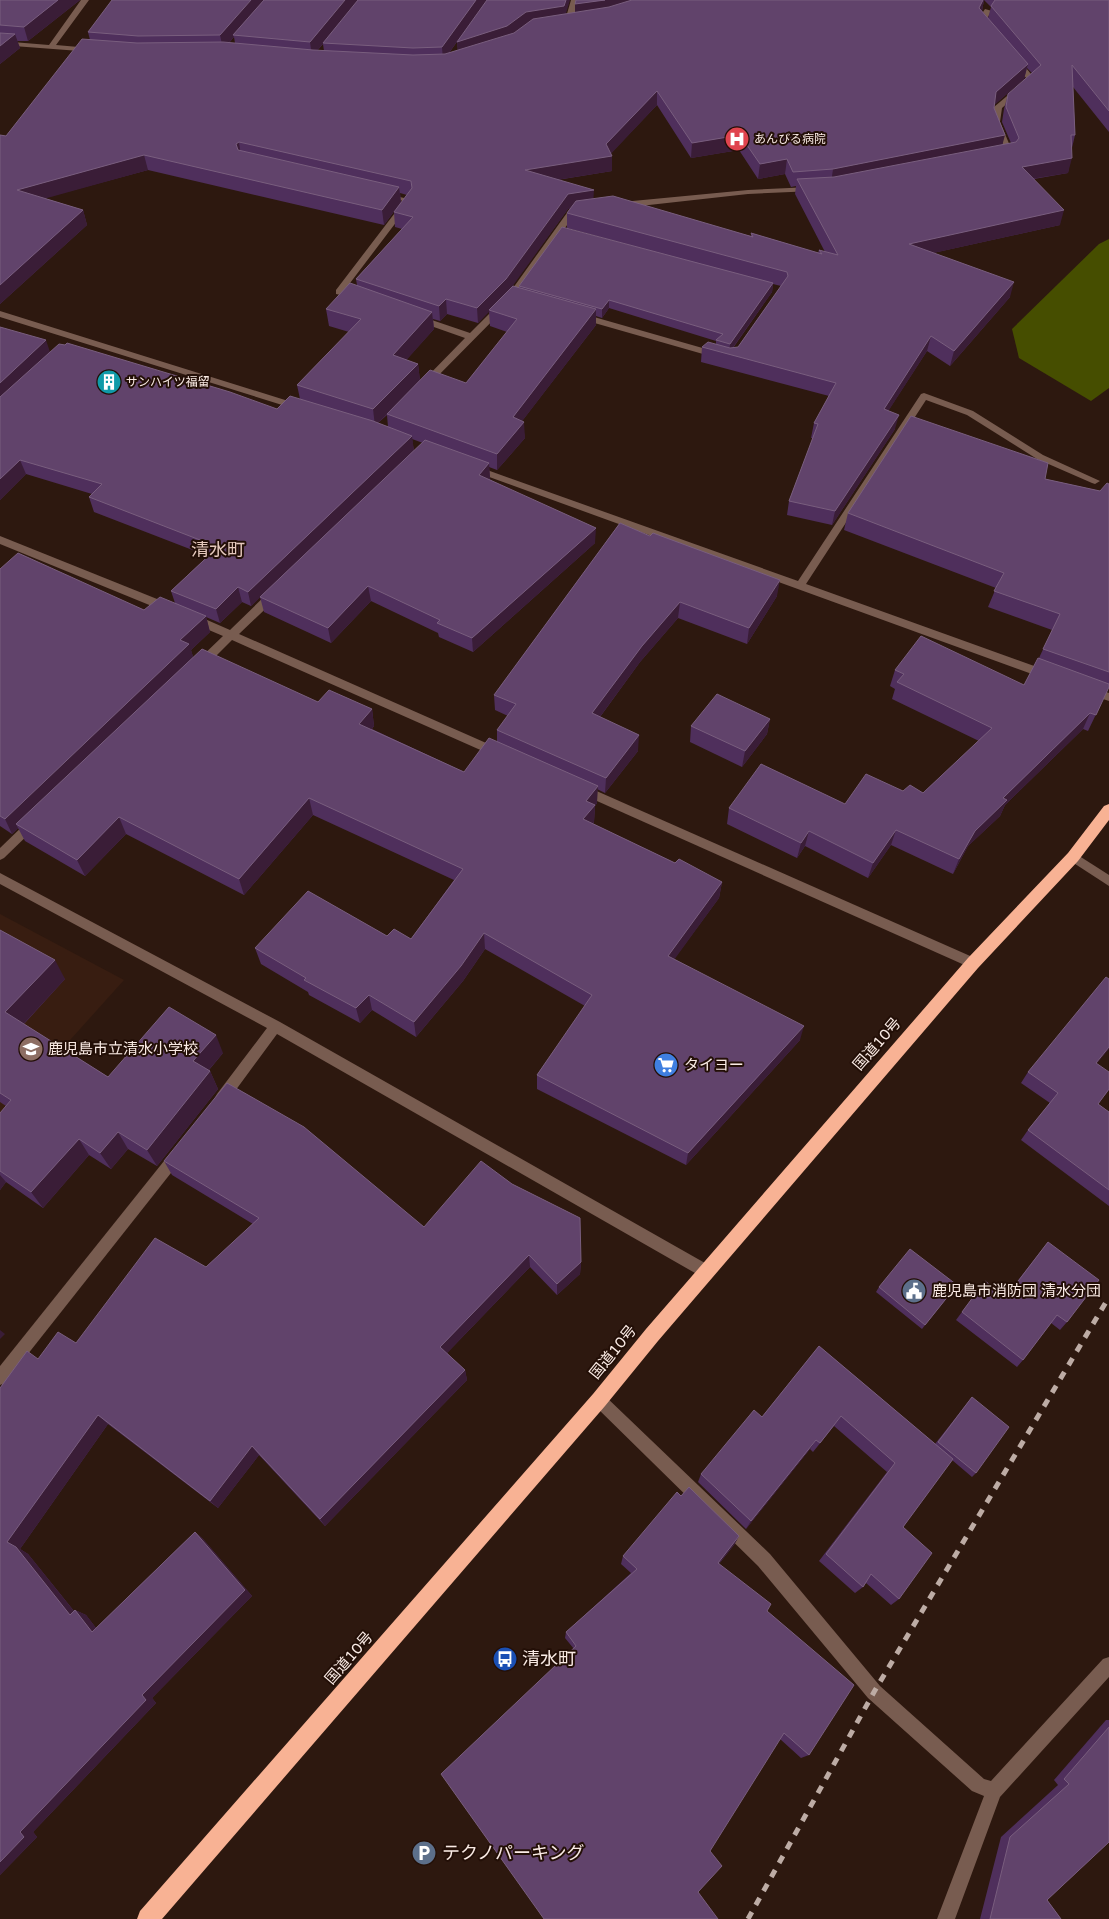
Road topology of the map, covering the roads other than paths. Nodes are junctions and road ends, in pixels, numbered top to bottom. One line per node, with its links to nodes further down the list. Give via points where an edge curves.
1 (85, 0): 7 (street)
2 (575, 0): 4 (street, via 572,24)
3 (989, 9): 5 (street, via 981,21)
4 (558, 26)
5 (994, 36)
6 (0, 44): 7 (street)
7 (51, 47): 8 (street)
8 (96, 50)
9 (1006, 50): 10 (street, via 1031,79 998,106 996,122 1009,153)
10 (990, 157)
11 (822, 188): 13 (street, via 748,192)
12 (380, 193): 15 (street, via 409,200 339,292)
13 (610, 207)
14 (591, 210): 19 (street, via 572,212 562,232 516,298)
15 (366, 301)
16 (569, 313): 20 (street)
17 (0, 314): 22 (street, via 73,341)
18 (410, 316): 19 (street)
19 (472, 337): 21 (street)
20 (722, 357)
21 (417, 392)
22 (312, 412)
23 (460, 463): 26 (street)
24 (1095, 482): 26 (street, via 1040,457 970,413 924,396)
25 (0, 540): 28 (street)
26 (800, 586): 30 (street)
27 (280, 587): 28 (street)
28 (232, 634): 29 (street); 33 (street)
29 (189, 675)
30 (1058, 679)
31 (1075, 685): 32 (street)
32 (1109, 697)
33 (513, 759)
34 (568, 783): 41 (street)
35 (1109, 810): 38 (highway, 国道10号)
36 (40, 817): 37 (street)
37 (0, 855)
38 (1073, 857): 40 (street); 41 (highway, 国道10号)
39 (0, 878): 42 (street)
40 (1109, 881)
41 (974, 964): 45 (highway, 国道10号)
42 (274, 1026): 43 (street); 45 (street)
43 (213, 1110)
44 (188, 1140): 46 (street)
45 (706, 1272): 47 (highway, 国道10号)
46 (0, 1378)
47 (600, 1400): 49 (street, via 764,1560 874,1692 978,1785); 50 (highway, 国道10号)
48 (1109, 1665): 49 (street)
49 (994, 1791): 51 (street)
50 (148, 1919)
51 (946, 1919)

